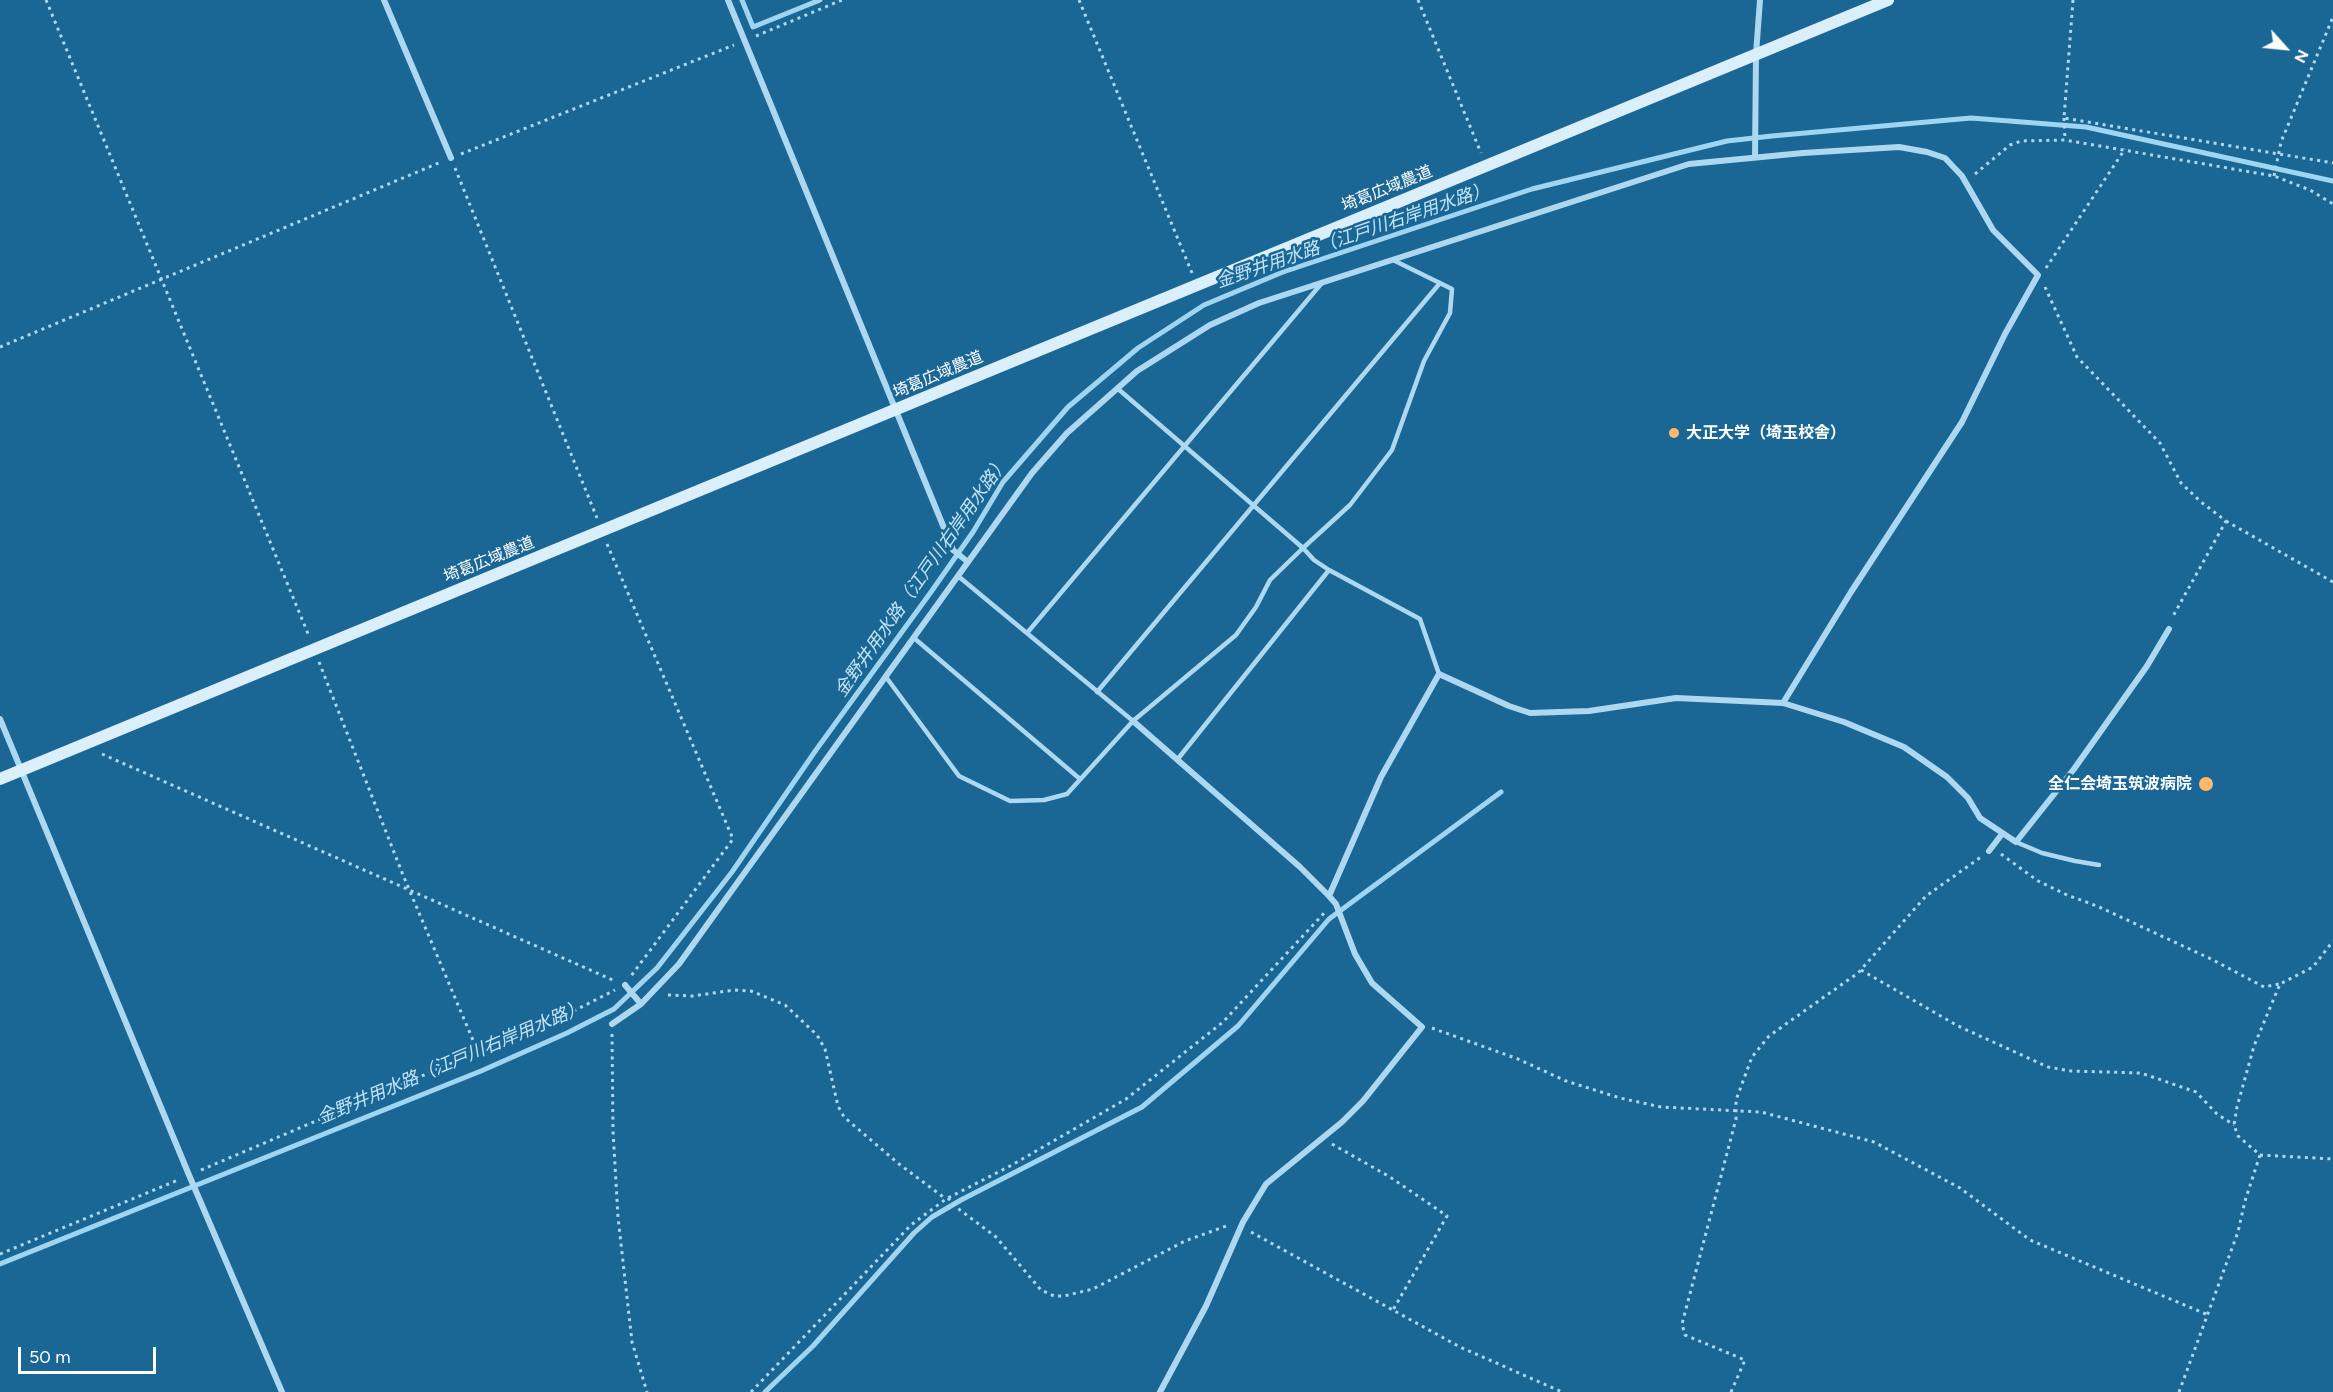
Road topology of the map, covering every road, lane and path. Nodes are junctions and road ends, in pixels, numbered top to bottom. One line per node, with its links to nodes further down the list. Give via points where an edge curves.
1 (46, 0): 26 (path)
2 (384, 0): 18 (street)
3 (728, 0): 11 (street)
4 (842, 0): 11 (path)
5 (1079, 0): 29 (path)
6 (1418, 0): 20 (path)
7 (1760, 0): 12 (street)
8 (1888, 0): 12 (street, 埼葛広域農道)
9 (2073, 0): 13 (path)
10 (2333, 17): 16 (path)
11 (745, 41): 18 (path); 32 (street)
12 (1756, 54): 17 (street); 20 (street, 埼葛広域農道)
13 (2064, 118): 14 (path); 16 (path)
14 (2065, 140): 15 (path); 22 (path, via 2010,145)
15 (2125, 149): 21 (path); 25 (path)
16 (2279, 153): 19 (path); 21 (path)
17 (1755, 157): 22 (street, via 1899,147 1945,158); 24 (street, via 1689,164)
18 (451, 158): 26 (path); 36 (path)
19 (2333, 163)
20 (1486, 166): 29 (street, 埼葛広域農道)
21 (2274, 176): 23 (path)
22 (1966, 182): 25 (street, via 1993,230)
23 (2333, 204)
24 (1391, 259): 27 (street); 28 (lane)
25 (2039, 276): 35 (path, via 2077,357 2160,443 2181,483); 49 (street, via 2005,334 1962,422)
26 (163, 279): 30 (path); 45 (path)
27 (1323, 281): 31 (street, via 1210,325); 33 (lane)
28 (1440, 283): 34 (lane); 37 (lane, via 1452,289 1450,313 1424,361 1392,450 1350,505)
29 (1197, 285): 32 (street, 埼葛広域農道)
30 (0, 347)
31 (1117, 388): 33 (lane); 38 (street, via 1050,452)
32 (896, 411): 36 (street, 埼葛広域農道); 38 (street, via 953,550)
33 (1184, 447): 34 (lane); 43 (lane)
34 (1254, 506): 37 (lane); 48 (lane)
35 (2226, 521): 41 (path); 42 (path, via 2172,616)
36 (602, 531): 45 (street, 埼葛広域農道); 67 (path, via 733,839)
37 (1303, 548): 39 (lane); 51 (lane, via 1270,580 1236,635)
38 (968, 562): 40 (street)
39 (1329, 570): 46 (lane, via 1420,619); 53 (lane)
40 (958, 576): 43 (lane); 44 (street)
41 (2333, 582)
42 (2169, 629): 58 (street, via 2074,769)
43 (1027, 633): 48 (lane)
44 (914, 638): 47 (street); 56 (lane)
45 (315, 650): 52 (street, 埼葛広域農道); 61 (path)
46 (1439, 674): 49 (street, via 1530,713 1589,711 1676,698); 62 (street, via 1381,777)
47 (886, 677): 56 (lane, via 959,776 984,790 1010,801 1044,800 1067,794); 68 (street, via 679,964)
48 (1097, 692): 51 (lane)
49 (1783, 704): 57 (street, via 1844,722 1904,747 1947,777 1968,798 1980,818)
50 (0, 719): 54 (street)
51 (1133, 721): 53 (street); 56 (lane)
52 (90, 744): 54 (street, 埼葛広域農道); 61 (path, via 94,750)
53 (1177, 760): 62 (street)
54 (21, 771): 55 (street, 埼葛広域農道); 77 (street)
55 (0, 779)
56 (1080, 779)
57 (2002, 834): 58 (street); 59 (street)
58 (2016, 842): 60 (lane, via 2042,853)
59 (1990, 849): 65 (path, via 1926,896); 66 (path, via 2038,881 2201,954 2264,987)
60 (2100, 864)
61 (411, 891): 67 (path); 72 (path)
62 (1329, 896): 63 (street)
63 (1335, 903): 71 (street, via 1355,954 1372,983); 78 (path, via 1223,1022 1126,1099 1032,1155)
64 (2333, 941): 66 (path, via 2313,967)
65 (1861, 970): 73 (path, via 1958,1026 2048,1067 2141,1073 2196,1092); 88 (path, via 1769,1036 1752,1057 1742,1079 1736,1119 1682,1324 1685,1335 1745,1360)
66 (2280, 984): 73 (path, via 2254,1046)
67 (625, 985): 69 (street); 72 (path, via 552,1022)
68 (654, 991): 69 (street); 78 (path, via 693,996 751,991 784,1005 817,1035 825,1049 844,1117)
69 (641, 1004): 70 (street)
70 (612, 1024): 84 (path, via 618,1217 632,1342)
71 (1422, 1027): 74 (street, via 1363,1101); 82 (path, via 1466,1039 1620,1098 1661,1107 1761,1112 1874,1142 1960,1188 2030,1240)
72 (478, 1052): 77 (path)
73 (2234, 1125): 75 (path, via 2238,1136)
74 (1323, 1138): 79 (street, via 1274,1175); 81 (path, via 1447,1216)
75 (2260, 1155): 76 (path); 82 (path, via 2238,1232)
76 (2333, 1159)
77 (189, 1176): 80 (path); 83 (street)
78 (947, 1199): 79 (path, via 996,1237 1041,1290 1054,1296 1093,1289 1185,1241 1228,1225); 85 (path, via 911,1225)
79 (1242, 1225): 81 (path); 86 (street, via 1206,1306)
80 (0, 1254)
81 (1393, 1310): 87 (path, via 1460,1347)
82 (2206, 1314): 89 (path)
83 (282, 1392)
84 (647, 1392)
85 (751, 1392)
86 (1160, 1392)
87 (1562, 1392)
88 (1731, 1392)
89 (2179, 1392)

